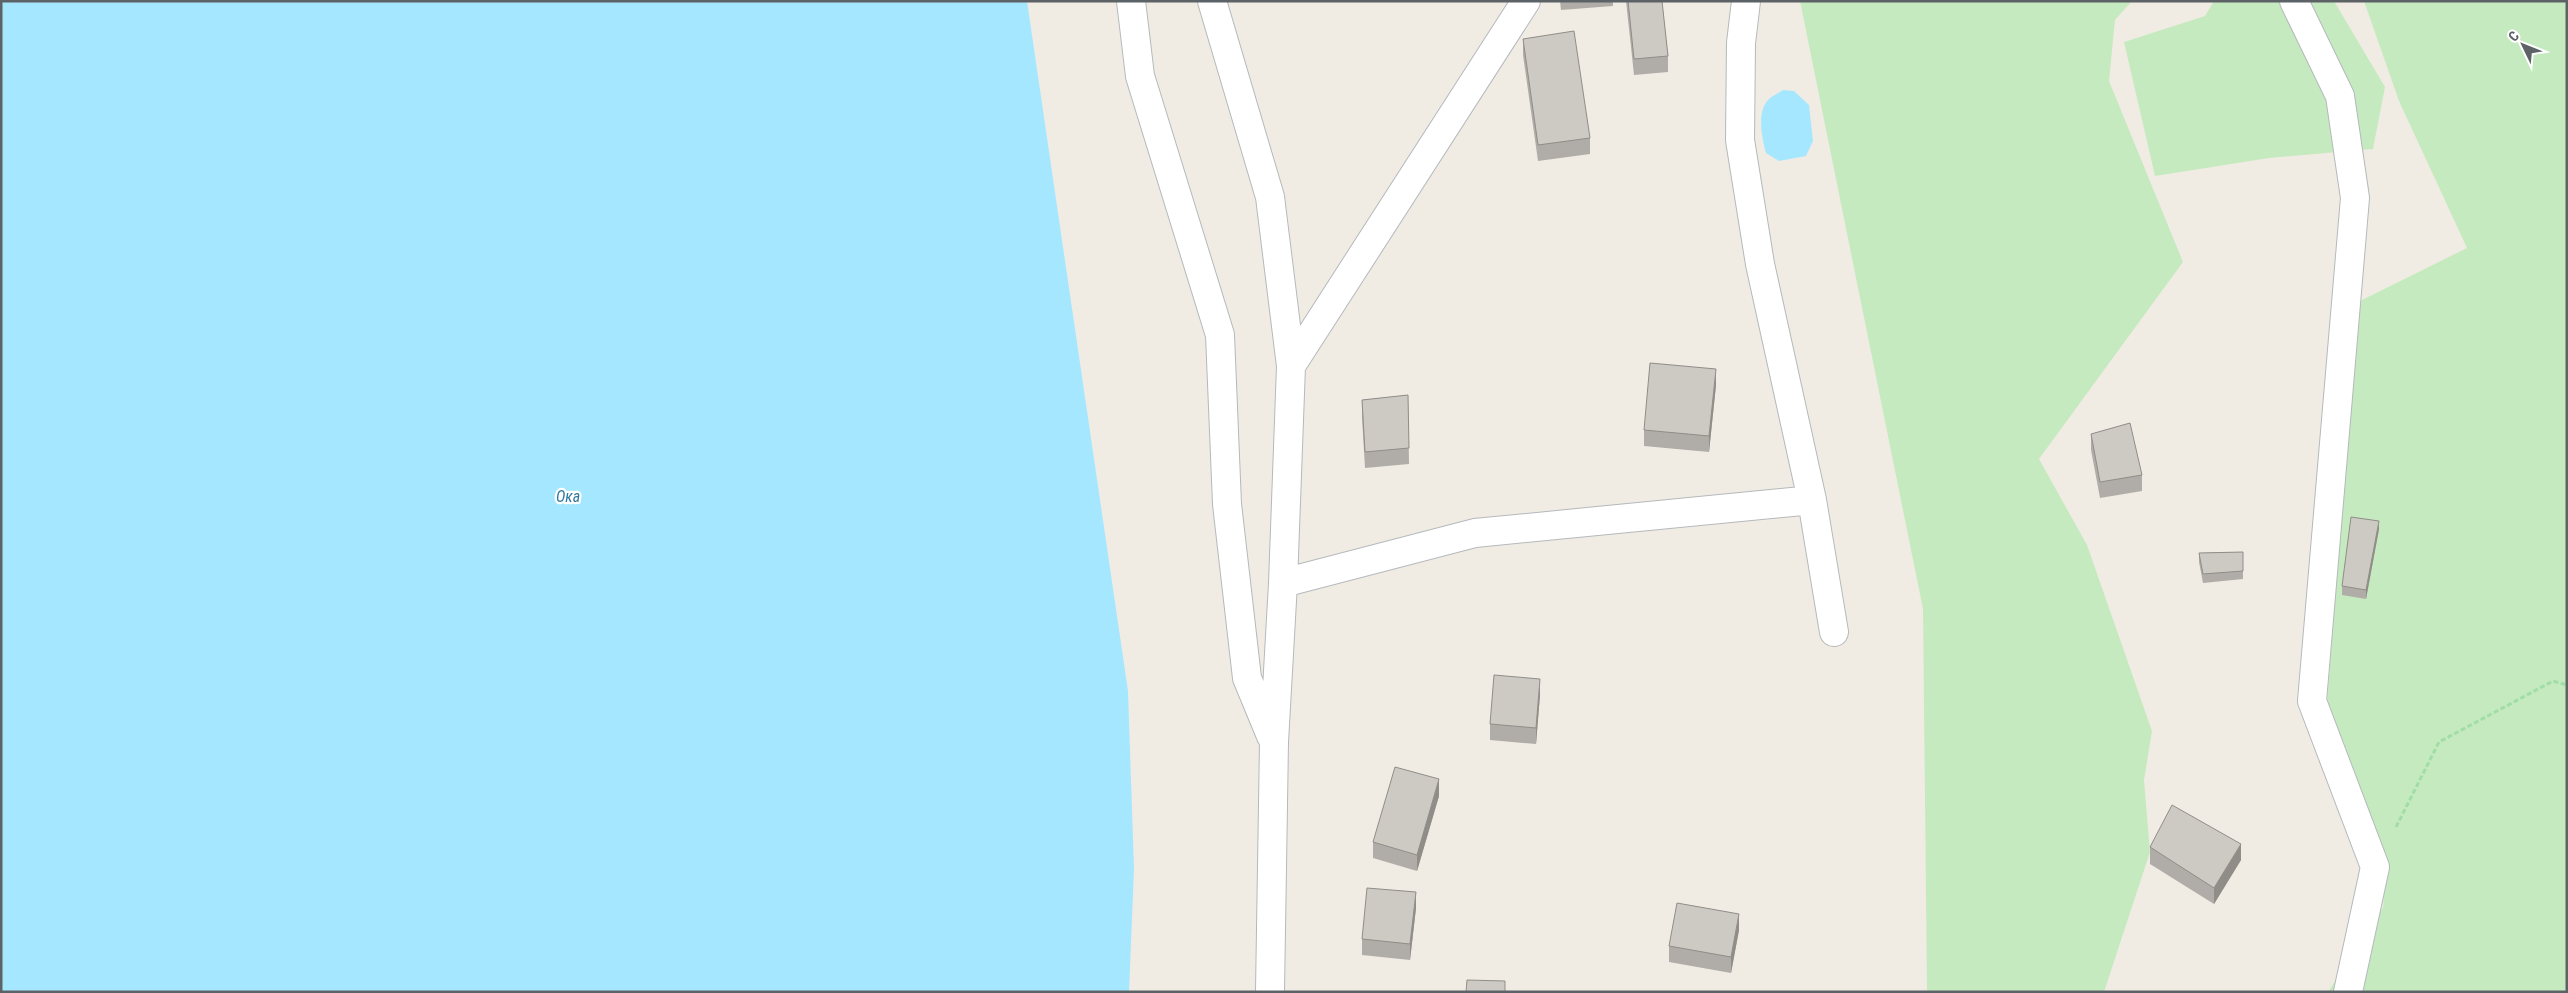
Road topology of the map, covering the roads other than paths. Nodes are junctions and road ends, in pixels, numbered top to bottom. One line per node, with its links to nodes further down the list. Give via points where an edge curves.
1 (1131, 1): 10 (lane, via 1140,76 1220,335 1227,504 1247,678)
2 (1212, 1): 6 (lane, via 1270,197)
3 (1526, 1): 6 (lane)
4 (1746, 1): 7 (lane, via 1741,43 1740,140 1760,264)
5 (2294, 1): 12 (lane, via 2340,96 2354,198 2312,701 2375,867)
6 (1291, 366): 8 (lane)
7 (1812, 500): 8 (lane, via 1475,533); 9 (lane)
8 (1283, 583): 10 (lane)
9 (1834, 632)
10 (1274, 742): 11 (lane)
11 (1270, 992)
12 (2348, 992)

